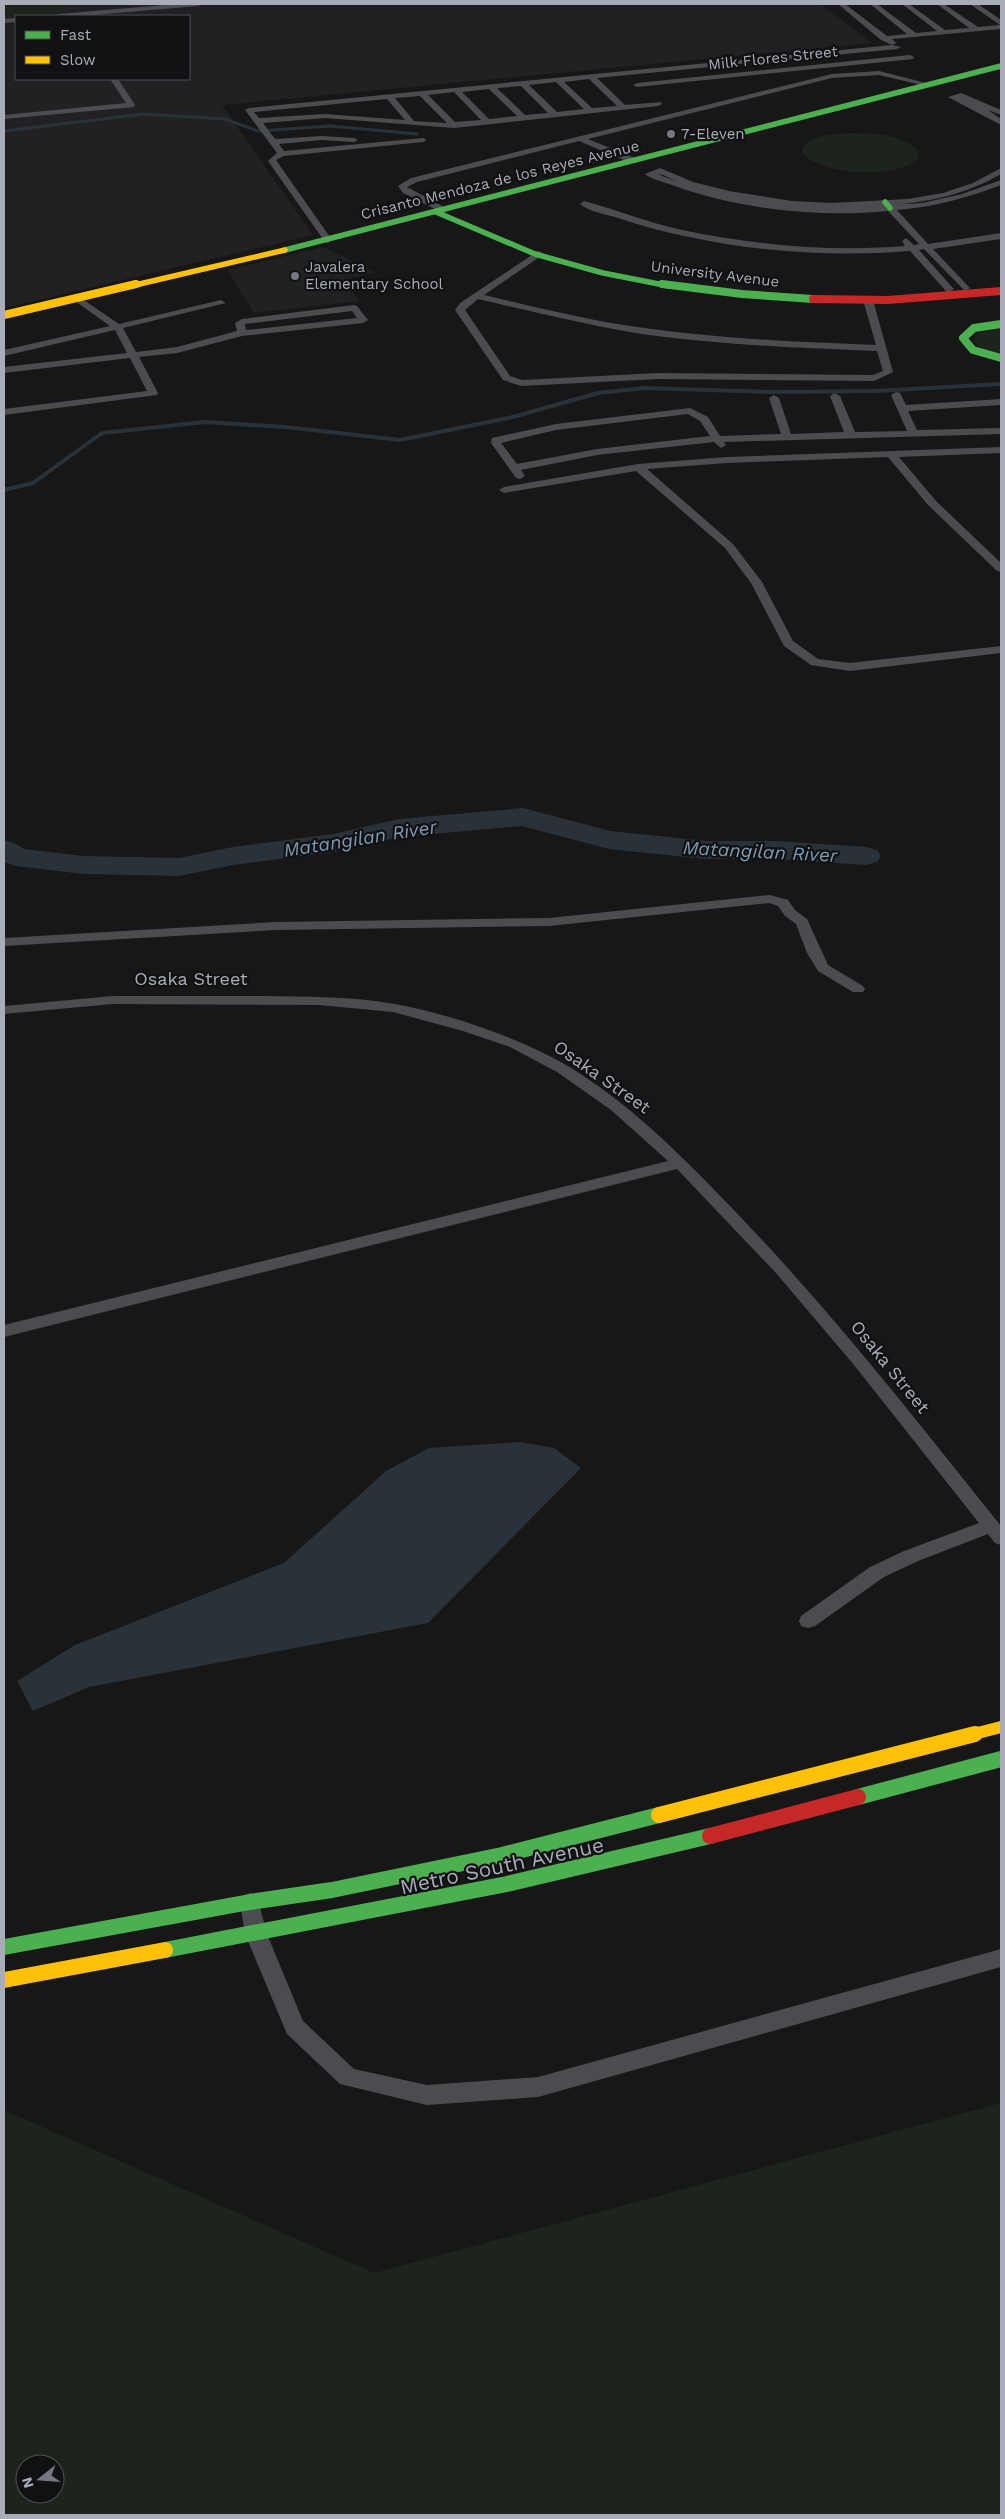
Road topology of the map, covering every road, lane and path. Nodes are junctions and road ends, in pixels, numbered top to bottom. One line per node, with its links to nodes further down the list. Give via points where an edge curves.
1 (68, 4): 8 (street)
2 (198, 4): 9 (street)
3 (840, 4): 15 (street)
4 (873, 4): 14 (street)
5 (905, 4): 13 (street)
6 (940, 4): 12 (street)
7 (974, 4): 10 (street)
8 (75, 15)
9 (86, 15)
10 (1001, 23)
11 (1001, 27): 12 (street)
12 (976, 29): 13 (street)
13 (942, 32): 14 (street)
14 (914, 35): 15 (street)
15 (884, 38): 16 (street)
16 (897, 47): 18 (street); 25 (street, Milk Flores Street, via 910,57)
17 (1001, 66): 23 (street, Crisanto Mendoza de los Reyes Avenue)
18 (624, 74): 19 (street); 25 (street)
19 (591, 77): 21 (street); 31 (street)
20 (115, 80): 36 (street, via 131,105)
21 (558, 80): 22 (street); 33 (street)
22 (523, 83): 24 (street); 35 (street)
23 (930, 85): 44 (street, via 879,72 841,74); 49 (street, Crisanto Mendoza de los Reyes Avenue)
24 (490, 86): 26 (street); 37 (street)
25 (638, 86): 27 (street)
26 (455, 90): 28 (street); 39 (street)
27 (644, 92)
28 (422, 93): 29 (street); 42 (street)
29 (389, 96): 41 (street); 43 (street, via 249,110)
30 (651, 98): 31 (street, via 658,104)
31 (623, 108): 33 (street)
32 (273, 111): 38 (street)
33 (590, 111): 35 (street)
34 (1001, 113): 40 (street, via 960,95 952,97 984,111)
35 (555, 115): 37 (street)
36 (4, 117)
37 (523, 118): 39 (street)
38 (280, 119): 41 (street, via 325,116); 43 (street)
39 (488, 122): 42 (street)
40 (1001, 123)
41 (412, 124): 42 (street)
42 (454, 126)
43 (260, 127): 46 (street)
44 (580, 139): 49 (street); 54 (street, via 414,180 402,186)
45 (423, 140): 47 (street)
46 (272, 142): 47 (street, via 322,138); 48 (street)
47 (382, 144): 48 (street)
48 (282, 154): 58 (street, via 272,161)
49 (634, 161): 54 (street, Crisanto Mendoza de los Reyes Avenue)
50 (1001, 171): 53 (street, via 978,184 946,194)
51 (1001, 182): 53 (street, via 956,198)
52 (584, 204): 60 (street, via 661,228 736,241 832,248)
53 (880, 205): 53 (street, via 759,200 707,188 660,171 649,174 698,192 742,202 805,208); 55 (street); 59 (street)
54 (443, 210): 58 (street, Crisanto Mendoza de los Reyes Avenue); 61 (street, University Avenue, via 504,243); 66 (street, University Avenue, via 552,251 657,277 765,289)
55 (888, 221)
56 (899, 234): 60 (street)
57 (1001, 236): 59 (street)
58 (328, 240): 67 (street, Crisanto Mendoza de los Reyes Avenue)
59 (925, 246): 60 (street); 63 (street)
60 (911, 247): 66 (street)
61 (538, 254): 65 (street); 68 (street, University Avenue, via 596,271 707,291)
62 (1001, 284): 63 (street, University Avenue)
63 (968, 291): 64 (street, University Avenue); 66 (street, University Avenue); 71 (street)
64 (1001, 291)
65 (476, 296): 75 (street, via 650,332 725,340); 75 (street, via 463,305 461,314 506,378 521,383 658,376 874,378 888,372)
66 (955, 296): 68 (street, University Avenue)
67 (78, 299): 70 (street, Crisanto Mendoza de los Reyes Avenue); 73 (street)
68 (868, 300): 75 (street)
69 (221, 303): 73 (street)
70 (4, 315)
71 (1001, 320)
72 (1001, 324): 78 (street, via 977,321 963,338 965,344 979,353)
73 (118, 327): 76 (street); 77 (street)
74 (242, 333): 74 (street, via 242,322 353,308 363,320); 77 (street, via 177,350)
75 (880, 348)
76 (4, 353)
77 (133, 355): 79 (street); 85 (street, via 152,393)
78 (1001, 358)
79 (4, 370)
80 (896, 395): 84 (street)
81 (835, 396): 88 (street)
82 (1000, 397): 84 (street)
83 (774, 398): 89 (street)
84 (902, 408): 87 (street)
85 (4, 412)
86 (1001, 431): 87 (street)
87 (914, 434): 88 (street)
88 (851, 436): 89 (street)
89 (786, 437): 90 (street)
90 (715, 439): 93 (street, via 716,450); 95 (street, via 597,452); 95 (street, via 704,419 690,411 594,421 496,440)
91 (1001, 450): 92 (street)
92 (892, 454): 93 (street); 98 (street, via 932,503)
93 (727, 460): 94 (street)
94 (638, 467): 97 (street); 99 (street, via 729,546 756,582 788,643 815,662 850,667)
95 (514, 468): 96 (street)
96 (524, 482)
97 (504, 490)
98 (1001, 569)
99 (1001, 649)
100 (4, 942): 101 (street, via 276,926 549,922 770,899 783,903 802,922 823,968)
101 (858, 988)
102 (4, 1010): 103 (street, Osaka Street, via 159,999 281,999 394,1008 516,1044 562,1069 616,1106)
103 (680, 1163): 104 (street); 105 (street, Osaka Street, via 782,1269)
104 (4, 1331)
105 (996, 1532): 106 (street, via 912,1556 877,1572)
106 (808, 1621)
107 (1001, 1727): 109 (street, Metro South Avenue, via 502,1855 332,1890)
108 (1001, 1760): 110 (street, Metro South Avenue, via 623,1859 504,1886)
109 (250, 1902): 110 (street); 111 (street, Metro South Avenue)
110 (256, 1934): 112 (street, via 295,2027 348,2077 427,2095 538,2087); 113 (street, Metro South Avenue)
111 (4, 1947)
112 (1001, 1958)
113 (4, 1980)

